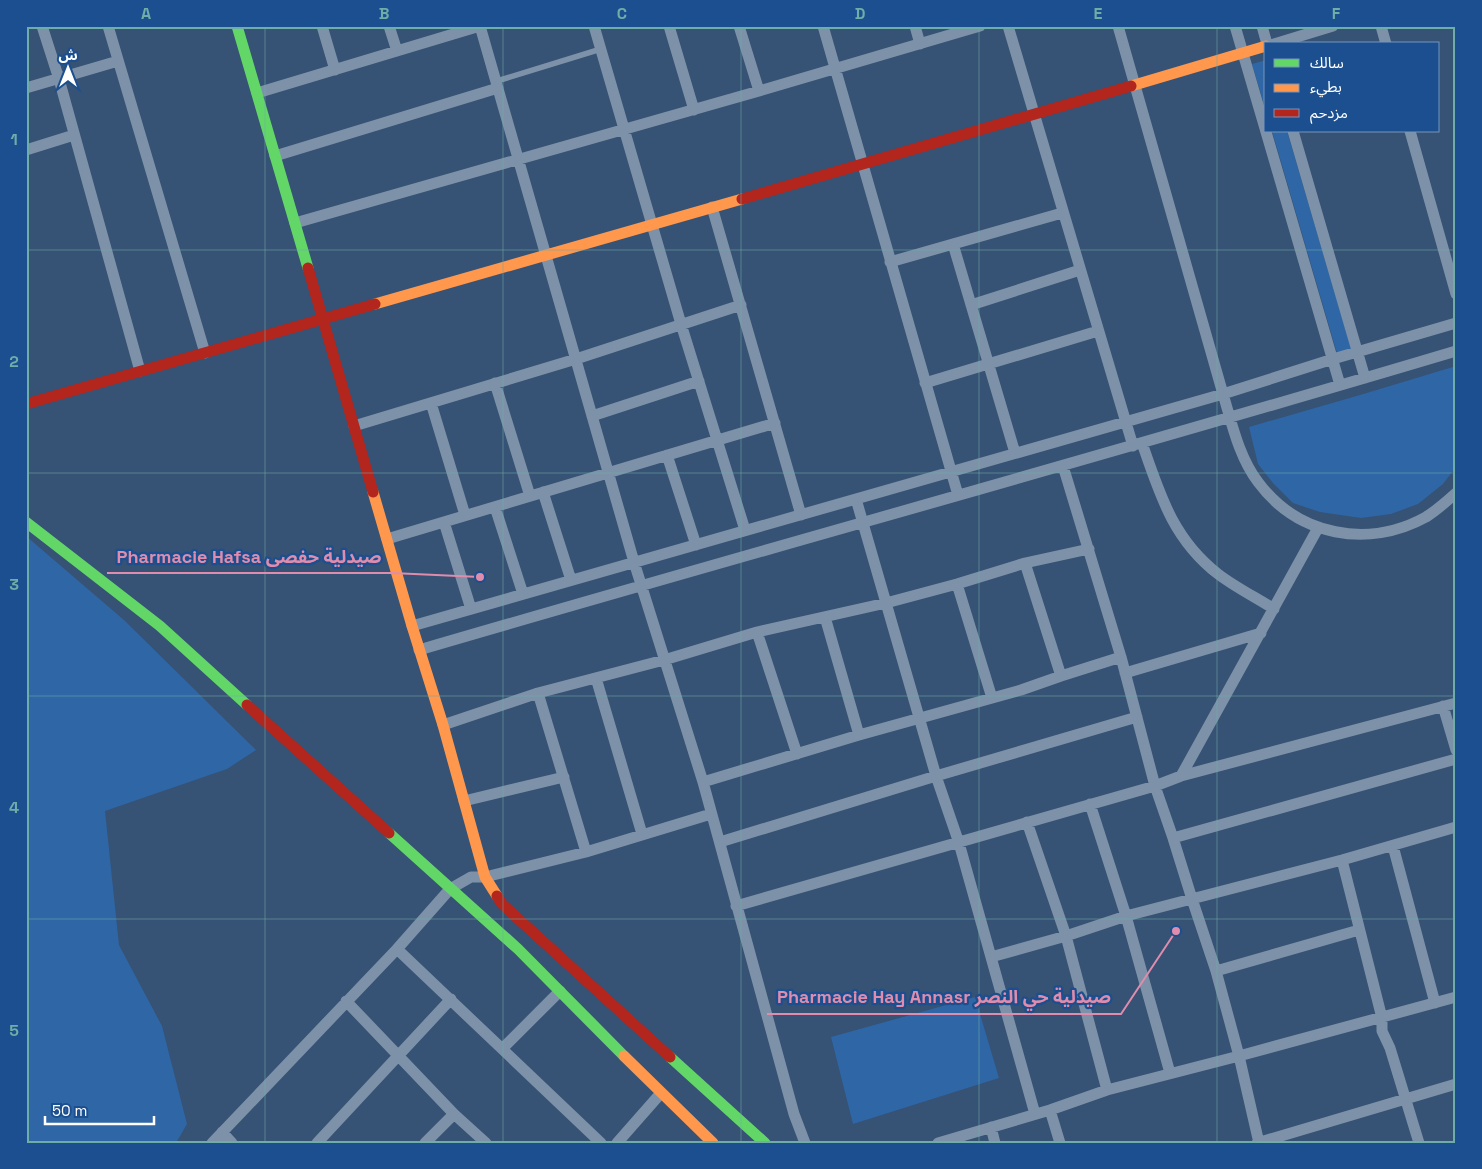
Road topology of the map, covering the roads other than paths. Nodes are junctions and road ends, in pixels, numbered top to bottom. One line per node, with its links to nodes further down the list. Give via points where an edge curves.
1 (42, 26): 30 (street)
2 (108, 26): 27 (street)
3 (237, 26): 35 (street)
4 (322, 26): 29 (street)
5 (389, 26): 25 (street)
6 (480, 26): 25 (street); 31 (street)
7 (594, 26): 24 (street)
8 (669, 26): 36 (street)
9 (739, 26): 34 (street)
10 (823, 26): 28 (street)
11 (915, 26): 22 (street)
12 (980, 26): 22 (street)
13 (1008, 26): 37 (street)
14 (1118, 26): 32 (street)
15 (1235, 26): 26 (street)
16 (1262, 26): 19 (street)
17 (1333, 26): 20 (street)
18 (1381, 26): 21 (street)
19 (1265, 42)
20 (1281, 42)
21 (1385, 42)
22 (920, 44): 28 (street)
23 (1264, 46): 26 (street)
24 (601, 49): 31 (lane); 39 (street)
25 (397, 51): 29 (street)
26 (1242, 53): 32 (street); 38 (street)
27 (118, 61): 30 (street); 64 (street)
28 (836, 69): 34 (street); 47 (street)
29 (335, 70): 35 (street)
30 (58, 79): 33 (street); 43 (street)
31 (497, 85): 45 (street); 46 (street)
32 (1135, 85): 37 (street); 75 (street)
33 (26, 88)
34 (759, 91): 36 (street)
35 (257, 93): 45 (street)
36 (694, 110): 39 (street)
37 (1034, 114): 47 (street); 49 (street)
38 (1264, 127)
39 (624, 130): 46 (street); 51 (street)
40 (1265, 132): 67 (street)
41 (1293, 132): 65 (street)
42 (1410, 132): 56 (street)
43 (74, 135): 44 (street); 69 (street)
44 (26, 150)
45 (275, 156): 50 (street)
46 (518, 160): 50 (street); 53 (street)
47 (863, 164): 48 (street); 54 (street)
48 (712, 207): 51 (street); 57 (street)
49 (1062, 213): 52 (street); 55 (street)
50 (295, 223): 59 (street)
51 (651, 224): 53 (street); 61 (street)
52 (953, 244): 54 (street); 58 (street)
53 (547, 254): 59 (street); 66 (street)
54 (890, 262): 73 (street)
55 (1080, 270): 58 (street); 62 (street)
56 (1456, 294)
57 (741, 305): 61 (street); 81 (street)
58 (971, 305): 68 (street)
59 (323, 319): 64 (street); 82 (street)
60 (1456, 323): 65 (street)
61 (680, 324): 66 (street); 71 (street)
62 (1098, 331): 68 (street); 80 (street)
63 (1456, 351): 70 (street)
64 (205, 352): 69 (street)
65 (1358, 352): 67 (street); 70 (street)
66 (576, 359): 72 (street); 78 (street)
67 (1333, 359): 74 (street); 75 (street)
68 (989, 364): 73 (street); 85 (street)
69 (140, 371): 77 (street)
70 (1365, 378): 74 (street)
71 (699, 381): 78 (street); 83 (street)
72 (495, 383): 76 (street); 93 (street)
73 (926, 383): 88 (street)
74 (1340, 385): 79 (street)
75 (1223, 394): 79 (street); 80 (street)
76 (431, 403): 82 (street); 97 (street)
77 (26, 404)
78 (592, 416): 89 (street)
79 (1230, 418): 84 (street); 101 (street, via 1239,447 1257,481 1283,509)
80 (1125, 422): 84 (street); 85 (street)
81 (775, 423): 83 (street); 96 (street)
82 (354, 426): 103 (street)
83 (717, 440): 86 (street); 102 (street)
84 (1137, 445): 87 (street); 114 (street, via 1167,512 1190,546 1218,574)
85 (1014, 453): 88 (street)
86 (667, 455): 89 (street); 104 (street)
87 (1063, 466): 92 (street); 105 (street)
88 (951, 471): 92 (street); 94 (street)
89 (609, 473): 90 (street); 106 (street)
90 (543, 492): 93 (street); 108 (street)
91 (1456, 493): 101 (street, via 1426,516 1391,531 1355,534)
92 (958, 495): 100 (street)
93 (530, 496): 95 (street)
94 (856, 499): 96 (street); 100 (street)
95 (495, 507): 97 (street); 111 (street)
96 (801, 514): 102 (street)
97 (465, 516): 99 (street)
98 (26, 522): 154 (street, via 160,626)
99 (444, 522): 103 (street); 113 (street)
100 (862, 522): 109 (street); 112 (street)
101 (1318, 528): 114 (street)
102 (745, 530): 104 (street)
103 (387, 539): 116 (street)
104 (696, 545): 106 (street)
105 (1089, 549): 107 (street); 120 (street)
106 (634, 562): 108 (street); 109 (street)
107 (1024, 563): 110 (street); 123 (street)
108 (571, 580): 111 (street)
109 (642, 584): 119 (street); 121 (street)
110 (957, 584): 112 (street); 126 (street)
111 (523, 594): 113 (street)
112 (886, 603): 115 (street); 130 (street)
113 (471, 609): 116 (street)
114 (1274, 609): 118 (street)
115 (825, 617): 117 (street); 132 (street)
116 (412, 626): 119 (street)
117 (757, 632): 121 (street); 134 (street)
118 (1261, 633): 122 (street); 137 (street)
119 (419, 650): 131 (street)
120 (1121, 658): 122 (street); 123 (street)
121 (664, 660): 124 (street); 139 (street)
122 (1125, 673): 129 (street)
123 (1061, 676): 126 (street)
124 (596, 678): 125 (street); 146 (street)
125 (538, 693): 131 (street); 138 (street)
126 (992, 698): 130 (street)
127 (1456, 703): 128 (street)
128 (1443, 706): 133 (street); 137 (street)
129 (1137, 717): 136 (street); 140 (street)
130 (920, 718): 132 (street); 136 (street)
131 (443, 725): 141 (street)
132 (859, 735): 134 (street)
133 (1456, 750)
134 (797, 754): 139 (street)
135 (1456, 759): 147 (street)
136 (936, 776): 148 (street); 149 (street)
137 (1182, 776): 140 (street)
138 (564, 777): 141 (street); 151 (street)
139 (703, 782): 143 (street)
140 (1155, 786): 142 (street); 147 (street)
141 (464, 801): 153 (street)
142 (1090, 804): 144 (street); 157 (street)
143 (711, 814): 146 (street); 148 (street)
144 (1027, 822): 149 (street); 159 (street)
145 (1456, 827): 150 (street)
146 (642, 834): 151 (street)
147 (1174, 838): 155 (street)
148 (720, 842): 156 (street)
149 (959, 843): 156 (street); 161 (street)
150 (1393, 846): 152 (street); 167 (street)
151 (586, 852): 153 (street)
152 (1342, 860): 155 (street); 158 (street)
153 (485, 877): 154 (street, via 471,877); 190 (street, via 502,904)
154 (450, 889): 160 (street); 163 (street)
155 (1192, 899): 157 (street); 162 (street)
156 (736, 906): 191 (street)
157 (1126, 916): 159 (street); 172 (street)
158 (1359, 930): 162 (street); 168 (street)
159 (1066, 936): 161 (street); 174 (street)
160 (397, 948): 165 (street); 166 (street)
161 (991, 957): 179 (street)
162 (1216, 971): 171 (street)
163 (560, 991): 169 (street); 175 (street)
164 (1456, 997): 167 (street)
165 (451, 999): 169 (street); 170 (street)
166 (346, 1001): 170 (street); 181 (street)
167 (1435, 1003): 168 (street)
168 (1382, 1018): 171 (street); 176 (street, via 1382,1031)
169 (504, 1048): 187 (street)
170 (398, 1056): 178 (street); 184 (street)
171 (1239, 1056): 172 (street); 195 (street)
172 (1170, 1073): 174 (street)
173 (1456, 1084): 176 (street)
174 (1107, 1090): 177 (street)
175 (661, 1093): 188 (street); 189 (street)
176 (1406, 1098): 195 (street); 196 (street)
177 (1050, 1110): 179 (street); 194 (street)
178 (454, 1114): 185 (street); 186 (street)
179 (1035, 1114): 180 (street)
180 (991, 1127): 192 (street); 193 (street)
181 (222, 1132): 182 (street); 183 (street)
182 (212, 1143)
183 (232, 1143)
184 (317, 1143)
185 (425, 1143)
186 (486, 1143)
187 (601, 1143)
188 (617, 1143)
189 (713, 1143)
190 (765, 1143)
191 (805, 1143)
192 (938, 1143)
193 (995, 1143)
194 (1060, 1143)
195 (1258, 1143)
196 (1419, 1143)

